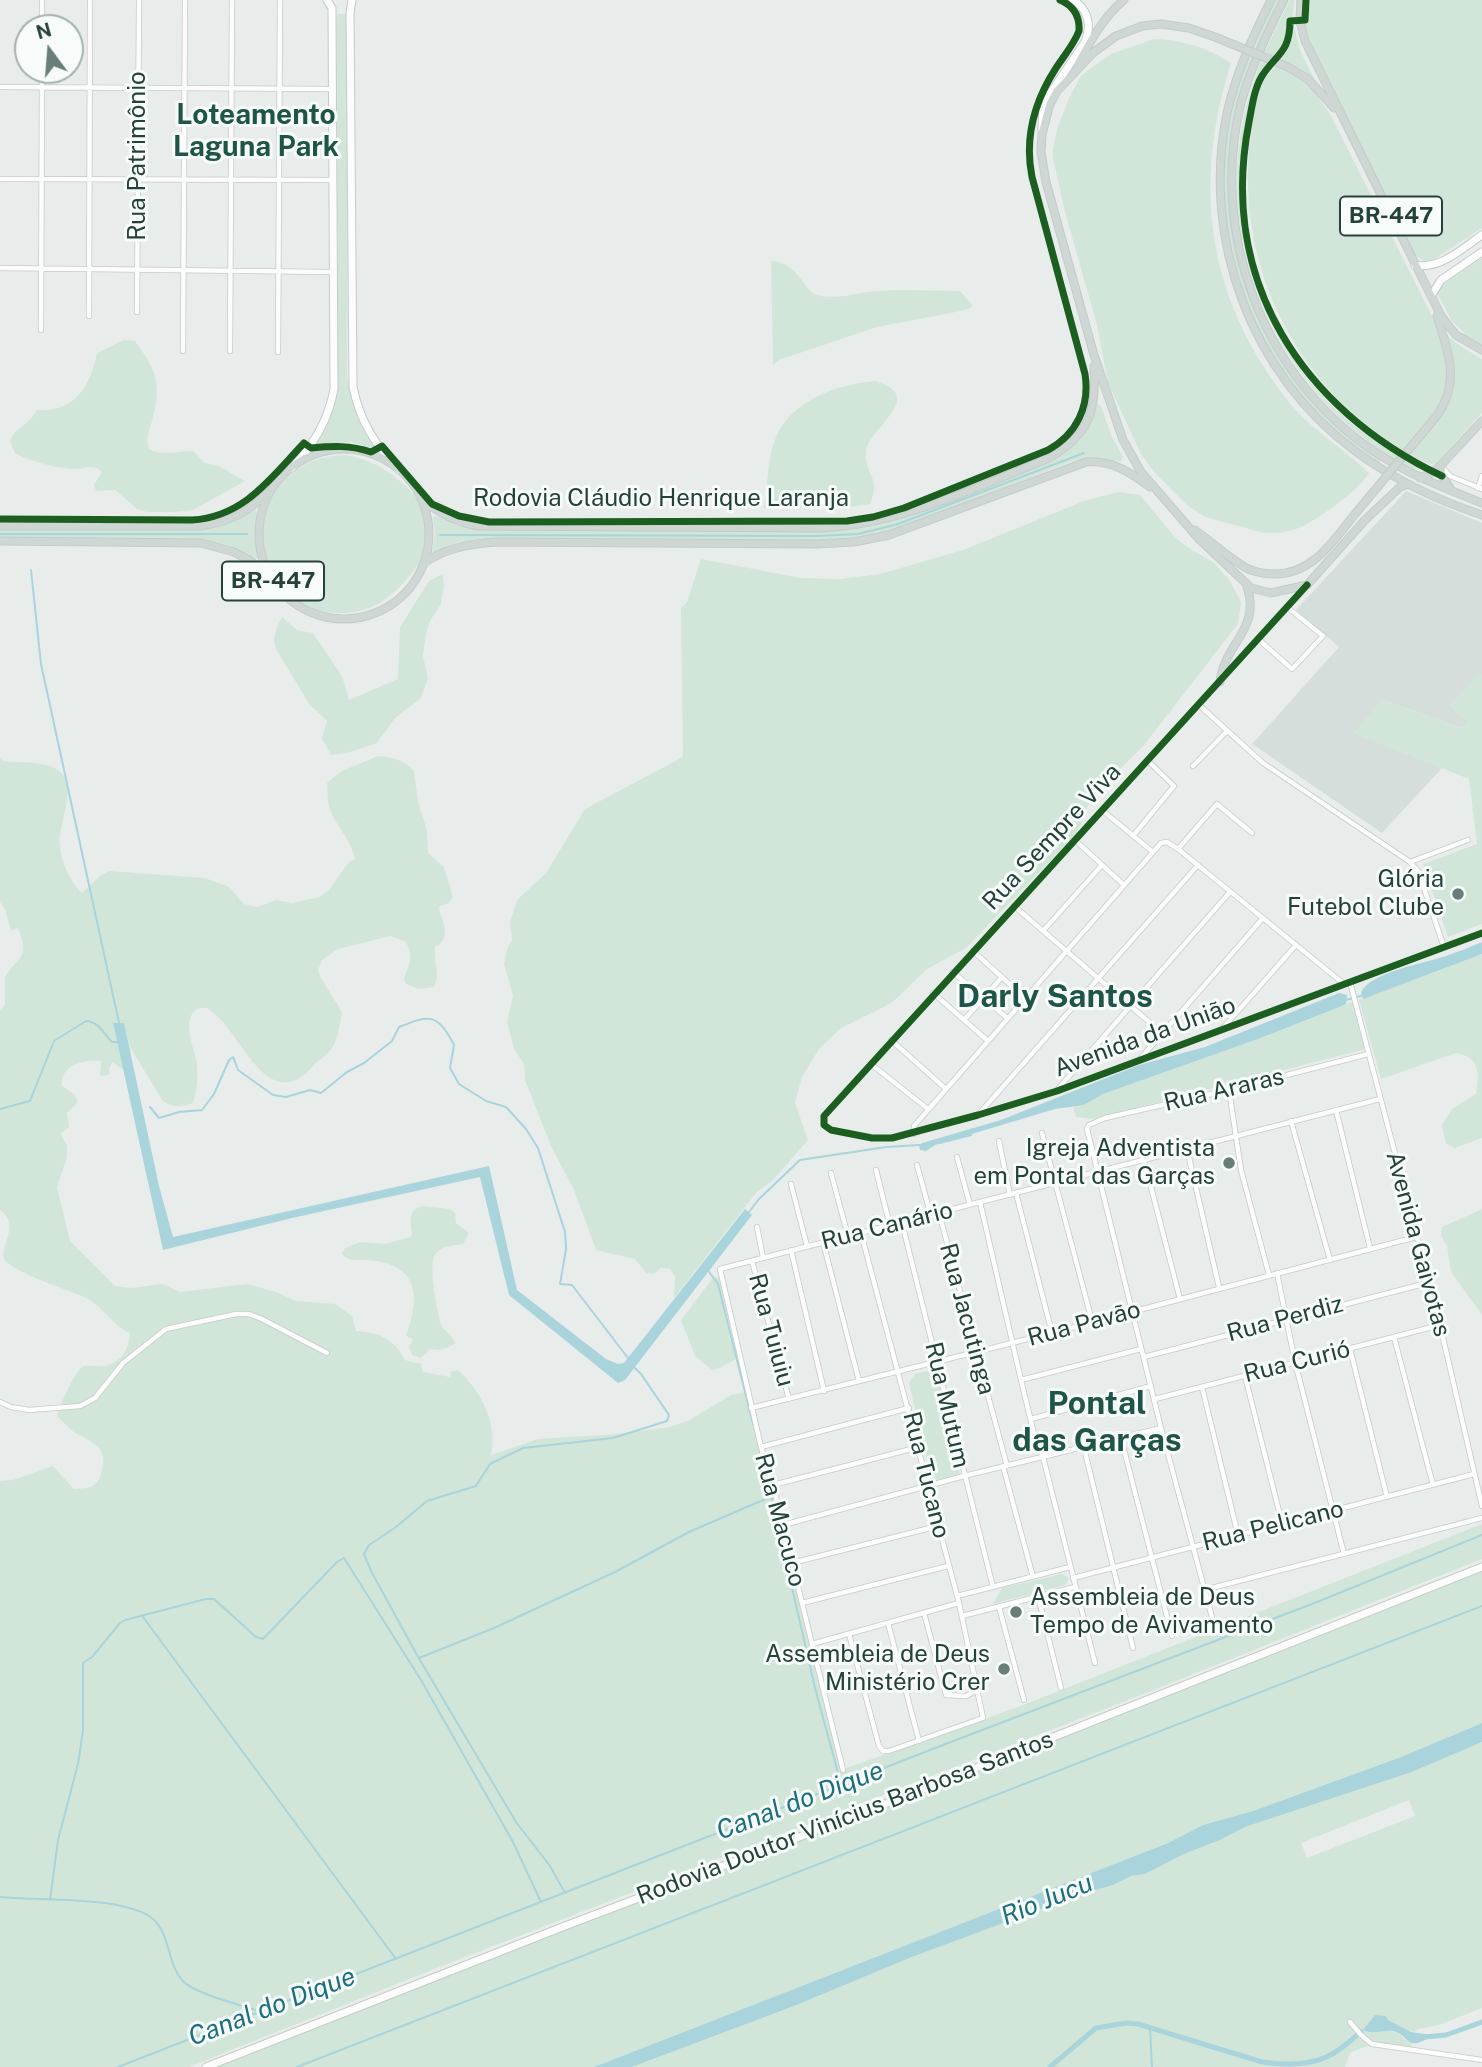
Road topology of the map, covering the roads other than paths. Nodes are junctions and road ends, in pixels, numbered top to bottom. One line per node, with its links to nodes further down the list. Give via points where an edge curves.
1 (90, 0): 15 (street)
2 (139, 0): 18 (street, Rua Patrimônio)
3 (185, 0): 19 (street)
4 (232, 0): 20 (street)
5 (280, 0): 21 (street)
6 (327, 0): 22 (main road, via 332,8)
7 (352, 0): 56 (main road, via 351,370 362,420)
8 (1073, 0): 23 (main road, via 1087,16 1088,34 1043,104)
9 (1124, 0): 13 (main road, BR-447, via 1091,41)
10 (1271, 0): 59 (main road, via 1238,75 1223,141 1221,208 1233,275 1258,337 1295,394 1353,450)
11 (1284, 0): 58 (main road, via 1253,66 1236,130 1233,208 1244,272 1275,344 1313,397 1360,441)
12 (1301, 0): 24 (main road, via 1305,41)
13 (1074, 73): 23 (main road, BR-447, via 1053,98); 24 (main road, BR-447, bridge, via 1116,36 1142,26 1180,26 1308,79)
14 (42, 84): 17 (street)
15 (90, 87): 17 (street); 18 (street); 27 (street)
16 (0, 88): 17 (street)
17 (42, 88): 26 (street)
18 (138, 88): 19 (street); 30 (street, Rua Patrimônio)
19 (185, 88): 20 (street); 28 (street)
20 (231, 88): 21 (street); 29 (street)
21 (279, 88): 22 (street); 31 (street)
22 (332, 89): 32 (main road)
23 (1042, 132): 52 (main road, BR-447, via 1046,182)
24 (1351, 135): 35 (main road, BR-447)
25 (0, 179): 26 (street)
26 (41, 179): 27 (street); 37 (street)
27 (89, 179): 30 (street); 38 (street)
28 (184, 179): 29 (street); 30 (street); 40 (street)
29 (231, 179): 31 (street); 41 (street)
30 (138, 180): 39 (street, Rua Patrimônio)
31 (279, 180): 32 (street); 42 (street)
32 (332, 180): 43 (main road)
33 (1482, 235): 35 (main road, via 1437,264)
34 (1482, 252): 44 (main road, via 1441,280)
35 (1415, 265): 44 (main road, BR-447)
36 (0, 268): 37 (street)
37 (41, 269): 38 (street); 47 (street)
38 (90, 270): 39 (street); 46 (street)
39 (138, 270): 40 (street); 45 (street, Rua Patrimônio)
40 (183, 271): 41 (street); 49 (street)
41 (230, 271): 42 (street); 50 (street)
42 (279, 272): 43 (street); 51 (street)
43 (332, 272): 55 (main road, via 331,404 320,432)
44 (1431, 296): 48 (main road, via 1449,328); 67 (main road, BR-447, bridge, via 1448,352 1447,399 1318,558 1300,569 1265,573 1244,567)
45 (137, 312)
46 (89, 316)
47 (41, 330)
48 (1482, 350)
49 (183, 351)
50 (230, 351)
51 (278, 352)
52 (1094, 355): 63 (main road, BR-447, via 1127,450); 64 (main road, Rodovia Cláudio Henrique Laranja / BR-447, via 1094,405 1070,444 1038,462 870,523 818,528 477,526 440,514)
53 (1482, 421): 54 (main road)
54 (1443, 463): 58 (main road); 61 (street, via 1450,476); 62 (main road, via 1441,474)
55 (292, 468): 56 (main road, BR-447, via 321,453 346,450 378,457); 60 (main road, BR-447)
56 (399, 470): 64 (main road, BR-447)
57 (1482, 476): 61 (street)
58 (1420, 478): 62 (main road)
59 (1408, 484): 66 (main road); 73 (main road, Rua Sempre Viva, via 1365,520)
60 (275, 485): 68 (main road, BR-447, via 248,510 208,525); 71 (main road, BR-447, via 259,530 263,562)
61 (1480, 489)
62 (1451, 490): 65 (main road)
63 (1159, 494): 67 (main road, BR-447); 70 (main road, Rodovia Cláudio Henrique Laranja / BR-447, via 1120,467 1086,461 906,529 854,542 486,543 457,548)
64 (421, 499): 70 (main road, BR-447, via 429,534)
65 (1482, 503)
66 (1482, 515)
67 (1183, 521): 72 (main road, BR-447)
68 (0, 526)
69 (0, 541): 71 (main road, BR-447, via 209,544 241,556)
70 (423, 564): 71 (main road, BR-447, via 398,599 377,612 353,618 312,613 291,601)
71 (274, 583)
72 (1245, 583): 73 (main road, via 1270,593); 76 (main road, via 1251,612 1223,665)
73 (1307, 585): 74 (street, Rua Sempre Viva)
74 (1287, 607): 75 (street, Rua Sempre Viva); 75 (street, via 1324,636 1292,669)
75 (1258, 639): 76 (street, Rua Sempre Viva)
76 (1220, 682): 77 (street, Rua Sempre Viva)
77 (1199, 705): 78 (street); 79 (street, Rua Sempre Viva)
78 (1227, 731): 80 (street); 88 (street, via 1244,748)
79 (1148, 761): 81 (street, Rua Sempre Viva); 83 (street, via 1174,786)
80 (1193, 766)
81 (1103, 811): 83 (street); 85 (street, Rua Sempre Viva)
82 (1252, 833): 86 (street, via 1217,804)
83 (1133, 836): 87 (street)
84 (1468, 840): 88 (street)
85 (1076, 841): 89 (street); 93 (street, Rua Sempre Viva)
86 (1178, 849): 87 (street, via 1164,842); 90 (street)
87 (1153, 852): 91 (street)
88 (1410, 862): 98 (street, via 1418,871)
89 (1102, 865): 91 (street); 95 (street)
90 (1198, 865): 92 (street); 103 (street)
91 (1124, 885): 100 (street)
92 (1230, 892): 94 (street); 109 (street)
93 (1014, 906): 95 (street); 99 (street, Rua Sempre Viva)
94 (1263, 918): 97 (street); 113 (street)
95 (1043, 931): 100 (street)
96 (1482, 933): 98 (street, Avenida da União)
97 (1296, 945): 105 (street); 112 (street)
98 (1444, 947): 104 (street, Avenida da União)
99 (973, 951): 101 (street, Rua Sempre Viva); 102 (street)
100 (1066, 951): 103 (street); 108 (street)
101 (953, 972): 106 (street, Rua Sempre Viva); 107 (street)
102 (1002, 977): 107 (street); 108 (street)
103 (1098, 979): 109 (street); 125 (street)
104 (1350, 982): 105 (street, Avenida da União); 116 (street, Avenida Gaivotas)
105 (1344, 984): 112 (street, Avenida da União)
106 (933, 993): 111 (street); 114 (street, Rua Sempre Viva)
107 (983, 998): 110 (street); 111 (street)
108 (1026, 998): 110 (street)
109 (1130, 1006): 113 (street); 121 (street)
110 (1007, 1018): 115 (street)
111 (964, 1020): 115 (street)
112 (1223, 1029): 117 (street, Avenida da União)
113 (1162, 1033): 117 (street)
114 (891, 1040): 118 (street, Rua Sempre Viva); 119 (street)
115 (987, 1040): 119 (street)
116 (1368, 1054): 120 (street, Rua Araras); 122 (street, Avenida Gaivotas)
117 (1139, 1059): 121 (street, Avenida da União)
118 (871, 1064): 123 (street); 126 (street, Rua Sempre Viva)
119 (946, 1089): 123 (street)
120 (1229, 1090): 130 (street); 137 (street, Rua Araras, via 1089,1125 1086,1133)
121 (1057, 1091): 125 (street, Avenida da União)
122 (1380, 1099): 124 (street, Rua Canário); 151 (street, Avenida Gaivotas)
123 (928, 1109): 129 (street, via 914,1126)
124 (1335, 1110): 127 (street, Rua Canário); 154 (street)
125 (978, 1115): 129 (street, Avenida da União)
126 (824, 1116): 129 (street, Avenida da União, via 824,1125 831,1130 872,1138)
127 (1291, 1121): 130 (street, Rua Canário); 157 (street)
128 (1042, 1133): 139 (street)
129 (914, 1134)
130 (1236, 1136): 132 (street, Rua Canário); 161 (street)
131 (999, 1142): 141 (street)
132 (1187, 1149): 134 (street, Rua Canário); 163 (street)
133 (957, 1157): 143 (street)
134 (1144, 1160): 137 (street, Rua Canário); 164 (street)
135 (917, 1165): 145 (street)
136 (876, 1170): 147 (street)
137 (1097, 1172): 139 (street, Rua Canário); 165 (street)
138 (831, 1173): 150 (street)
139 (1055, 1183): 141 (street, Rua Canário); 167 (street)
140 (791, 1184): 153 (street)
141 (1013, 1194): 142 (street, Rua Canário); 169 (street)
142 (981, 1202): 143 (street, Rua Canário); 171 (street)
143 (970, 1205): 144 (street, Rua Canário)
144 (939, 1213): 145 (street, Rua Canário); 174 (street, Rua Jacutinga)
145 (931, 1216): 146 (street, Rua Canário)
146 (902, 1223): 147 (street, Rua Canário); 177 (street, Rua Mutum)
147 (890, 1226): 149 (street, Rua Canário)
148 (757, 1227): 156 (street)
149 (861, 1233): 150 (street, Rua Canário); 179 (street, Rua Tucano)
150 (848, 1236): 152 (street, Rua Canário)
151 (1416, 1237): 154 (street, Rua Pavão); 162 (street, Avenida Gaivotas)
152 (823, 1242): 153 (street, Rua Canário); 182 (street)
153 (807, 1246): 155 (street, Rua Canário)
154 (1370, 1248): 157 (street, Rua Pavão)
155 (791, 1250): 156 (street, Rua Canário); 185 (street)
156 (764, 1258): 158 (street, Rua Canário)
157 (1330, 1259): 160 (street, Rua Pavão)
158 (752, 1261): 159 (street, Rua Canário); 186 (street, Rua Tuiuiu)
159 (720, 1269): 189 (street, Rua Macuco)
160 (1277, 1273): 161 (street, Rua Pavão); 166 (street)
161 (1269, 1275): 163 (street, Rua Pavão)
162 (1427, 1283): 166 (street, Rua Perdiz); 168 (street, Avenida Gaivotas)
163 (1219, 1287): 164 (street, Rua Pavão)
164 (1180, 1299): 165 (street, Rua Pavão)
165 (1133, 1311): 167 (street, Rua Pavão); 172 (street)
166 (1285, 1318): 176 (street, Rua Perdiz); 178 (street)
167 (1093, 1322): 169 (street, Rua Pavão)
168 (1440, 1325): 170 (street, Rua Curió); 199 (street, Avenida Gaivotas)
169 (1052, 1333): 171 (street, Rua Pavão)
170 (1394, 1337): 173 (street, Rua Curió); 202 (street)
171 (1012, 1342): 174 (street, Rua Pavão); 181 (street)
172 (1141, 1349): 176 (street); 181 (street)
173 (1350, 1349): 178 (street, Rua Curió); 204 (street)
174 (975, 1352): 177 (street, Rua Pavão); 198 (street, Rua Jacutinga)
175 (327, 1353): 188 (street, via 262,1319 236,1314 166,1329 123,1363 95,1398 80,1406 29,1410)
176 (1144, 1357): 183 (street)
177 (937, 1362): 179 (street, Rua Pavão); 200 (street, Rua Mutum)
178 (1295, 1362): 180 (street, Rua Curió); 206 (street)
179 (899, 1372): 182 (street, Rua Pavão); 190 (street, Rua Tucano)
180 (1245, 1376): 184 (street, Rua Curió); 208 (street)
181 (1021, 1380): 191 (street)
182 (859, 1381): 185 (street, Rua Pavão)
183 (1151, 1387): 187 (street); 191 (street)
184 (1202, 1387): 187 (street, Rua Curió); 211 (street)
185 (824, 1391): 186 (street, Rua Pavão)
186 (789, 1399): 189 (street, Rua Pavão)
187 (1155, 1399): 192 (street)
188 (0, 1402)
189 (751, 1408): 194 (street, Rua Macuco)
190 (909, 1408): 194 (street); 195 (street, Rua Tucano)
191 (1031, 1419): 197 (street)
192 (1161, 1427): 193 (street); 212 (street)
193 (1121, 1438): 196 (street); 214 (street)
194 (761, 1447): 201 (street, Rua Macuco)
195 (919, 1447): 201 (street); 203 (street, Rua Tucano)
196 (1084, 1448): 197 (street); 218 (street)
197 (1043, 1457): 198 (street); 217 (street)
198 (1005, 1466): 200 (street); 220 (street, Rua Jacutinga)
199 (1474, 1474): 202 (street, Rua Pelicano); 205 (street, Avenida Gaivotas)
200 (964, 1476): 203 (street); 222 (street, Rua Mutum)
201 (773, 1485): 209 (street, Rua Macuco)
202 (1433, 1485): 204 (street, Rua Pelicano)
203 (928, 1486): 209 (street); 210 (street, Rua Tucano)
204 (1387, 1497): 206 (street, Rua Pelicano)
205 (1482, 1506)
206 (1334, 1510): 208 (street, Rua Pelicano); 213 (street)
207 (1482, 1518): 213 (street)
208 (1282, 1523): 211 (street, Rua Pelicano)
209 (783, 1525): 215 (street, Rua Macuco)
210 (939, 1526): 215 (street); 216 (street, Rua Tucano)
211 (1238, 1535): 212 (street, Rua Pelicano)
212 (1192, 1546): 214 (street, Rua Pelicano); 224 (street)
213 (1344, 1554): 224 (street)
214 (1151, 1558): 218 (street, Rua Pelicano); 235 (street)
215 (792, 1563): 227 (street, Rua Macuco)
216 (948, 1566): 225 (street, Rua Tucano); 227 (street)
217 (1070, 1567): 220 (street); 221 (street)
218 (1113, 1567): 221 (street, Rua Pelicano); 237 (street)
219 (1482, 1567): 246 (main road, Rodovia Doutor Vinícius Barbosa Santos)
220 (1033, 1577): 222 (street)
221 (1073, 1578): 223 (street)
222 (993, 1587): 225 (street)
223 (1075, 1587): 226 (street); 238 (street)
224 (1204, 1590): 232 (street)
225 (957, 1596): 228 (street, Rua Tucano)
226 (1038, 1596): 229 (street); 239 (street)
227 (802, 1603): 236 (street, Rua Macuco)
228 (959, 1603): 230 (street); 231 (street, Rua Tucano)
229 (999, 1606): 231 (street); 241 (street)
230 (924, 1613): 233 (street); 240 (street, via 946,1695 966,1696)
231 (962, 1616): 240 (street, Rua Tucano)
232 (1213, 1621)
233 (887, 1623): 234 (street); 242 (street)
234 (849, 1634): 236 (street); 242 (street, via 878,1746 889,1751)
235 (1172, 1636)
236 (813, 1644): 243 (street, Rua Macuco)
237 (1133, 1648)
238 (1095, 1663)
239 (1061, 1688)
240 (977, 1690): 242 (street, Rua Tucano, via 983,1718)
241 (1024, 1700)
242 (919, 1741)
243 (843, 1770)
244 (1350, 2022): 245 (street, via 1376,2045)
245 (1482, 2060)
246 (206, 2067)

